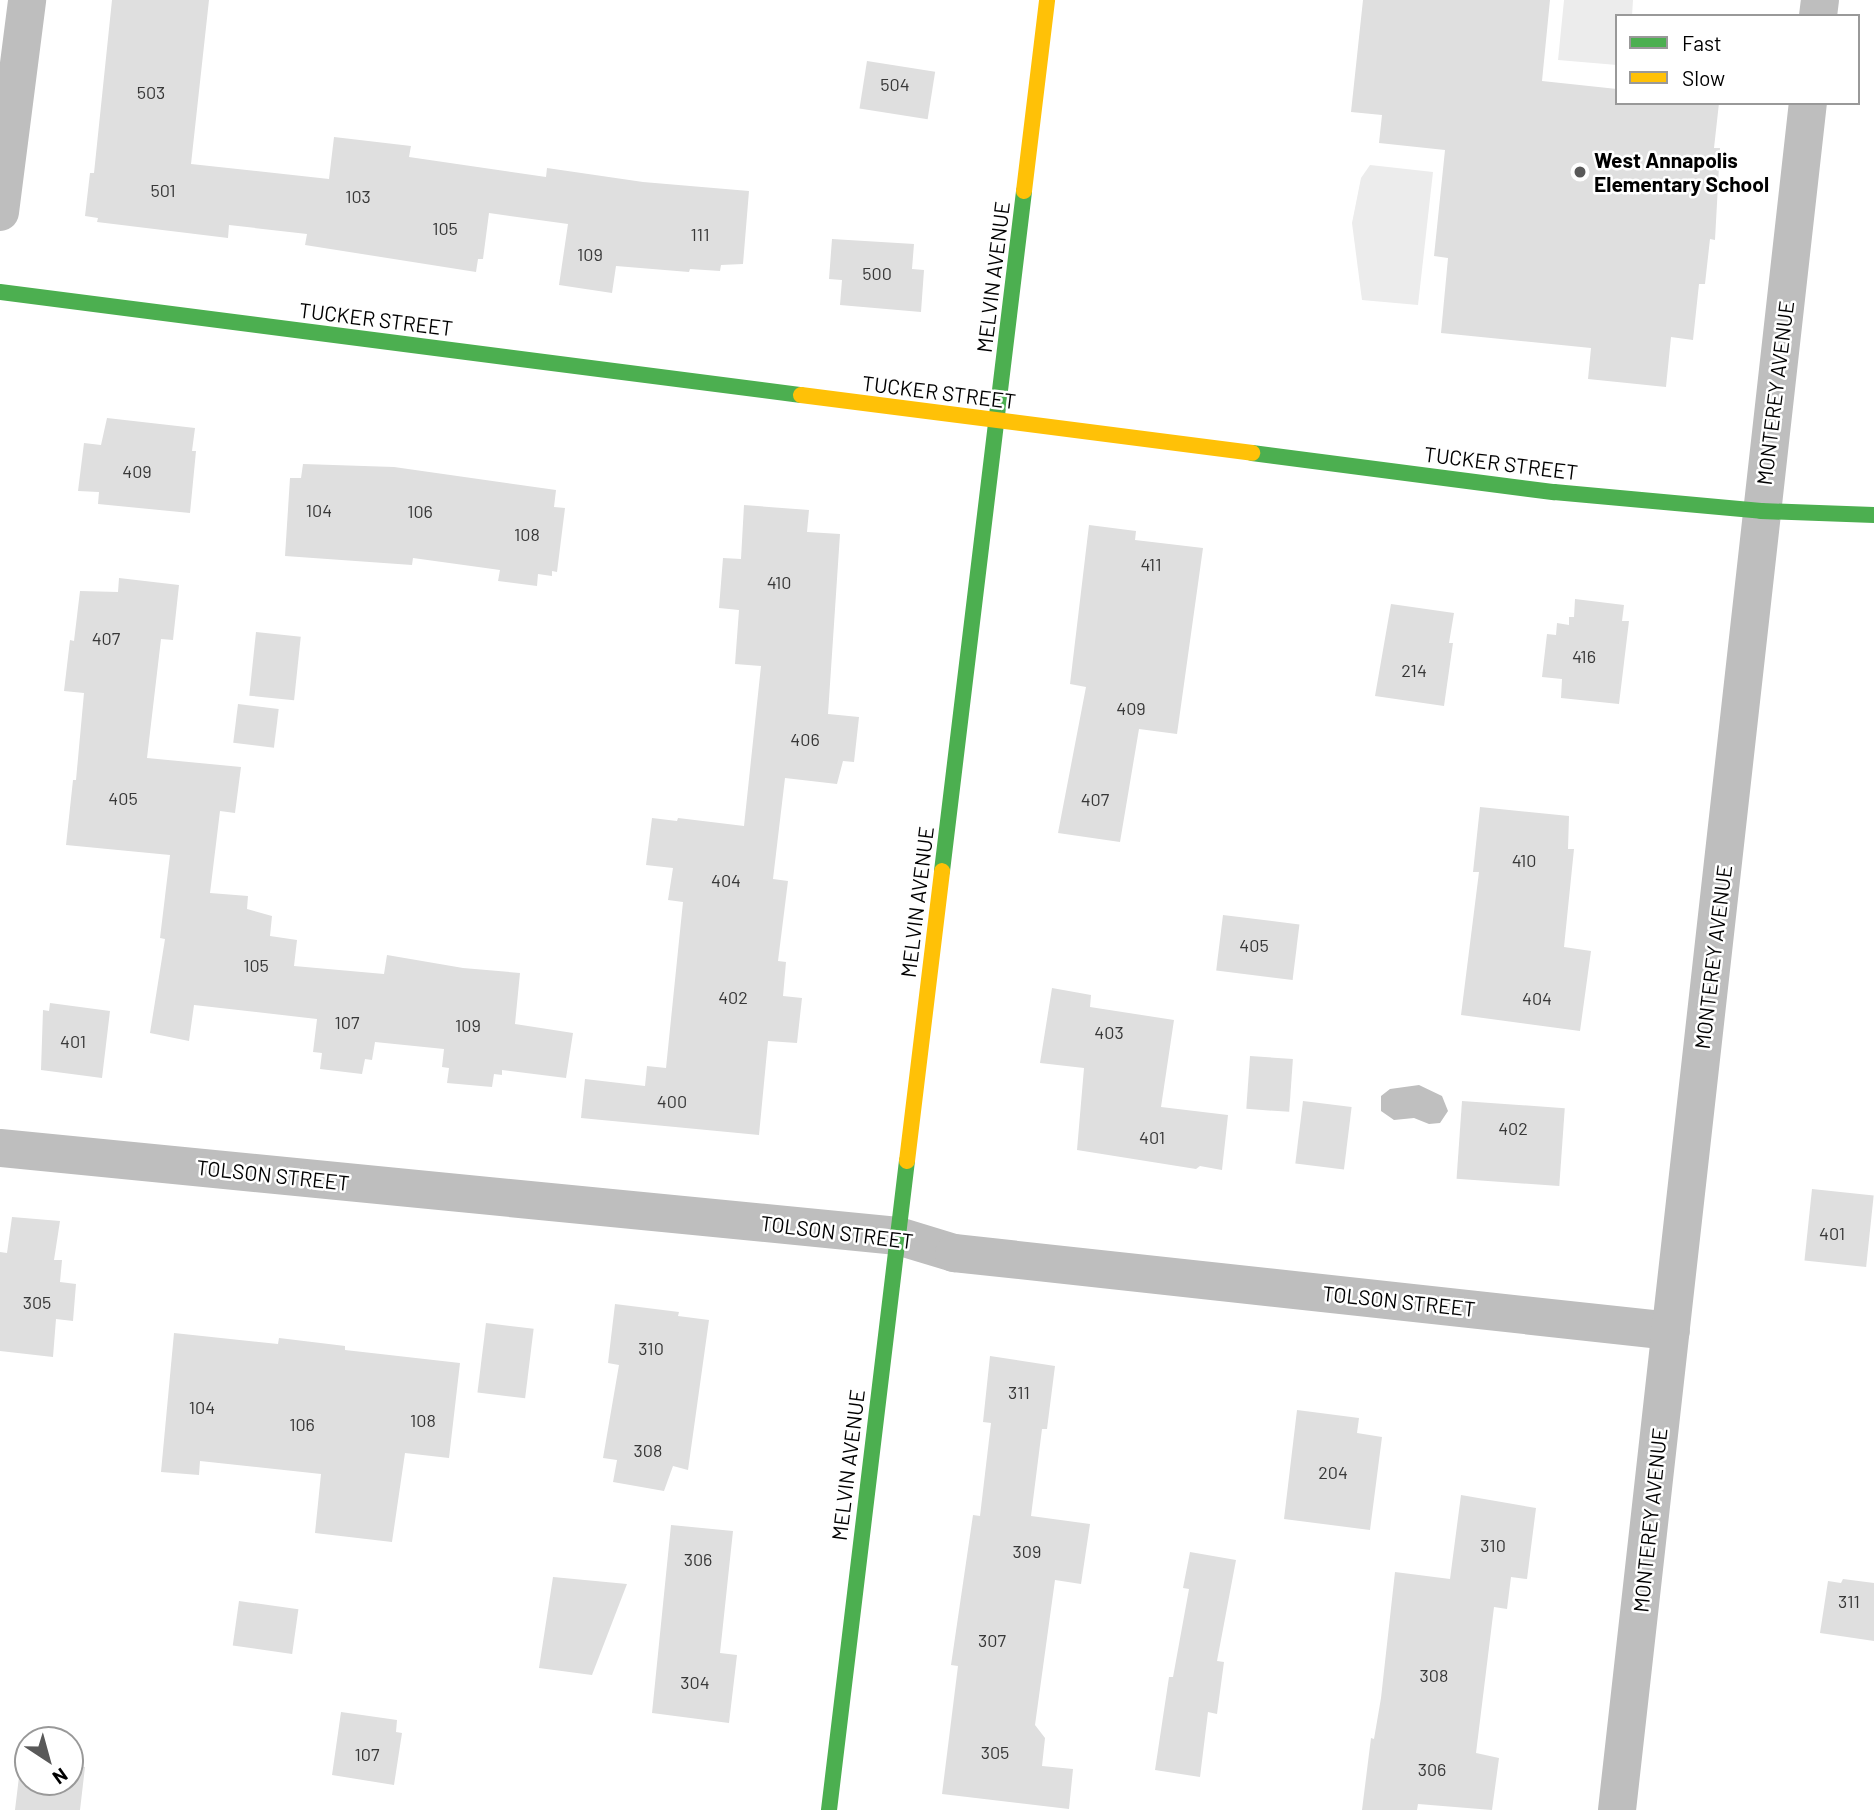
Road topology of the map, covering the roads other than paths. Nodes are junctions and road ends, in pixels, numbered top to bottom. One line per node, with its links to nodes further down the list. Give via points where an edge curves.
1 (27, 0): 4 (street)
2 (1047, 0): 6 (street, MELVIN AVENUE)
3 (1808, 105): 7 (street, MONTEREY AVENUE)
4 (0, 212)
5 (0, 292): 6 (street, TUCKER STREET)
6 (996, 420): 7 (street, TUCKER STREET, via 1554,492); 10 (street, MELVIN AVENUE)
7 (1761, 511): 8 (street, TUCKER STREET); 11 (street, MONTEREY AVENUE)
8 (1874, 515)
9 (0, 1148): 10 (street, TOLSON STREET)
10 (898, 1236): 11 (street, TOLSON STREET, via 954,1253); 12 (street, MELVIN AVENUE)
11 (1671, 1331): 13 (street, MONTEREY AVENUE)
12 (829, 1810)
13 (1617, 1810)

